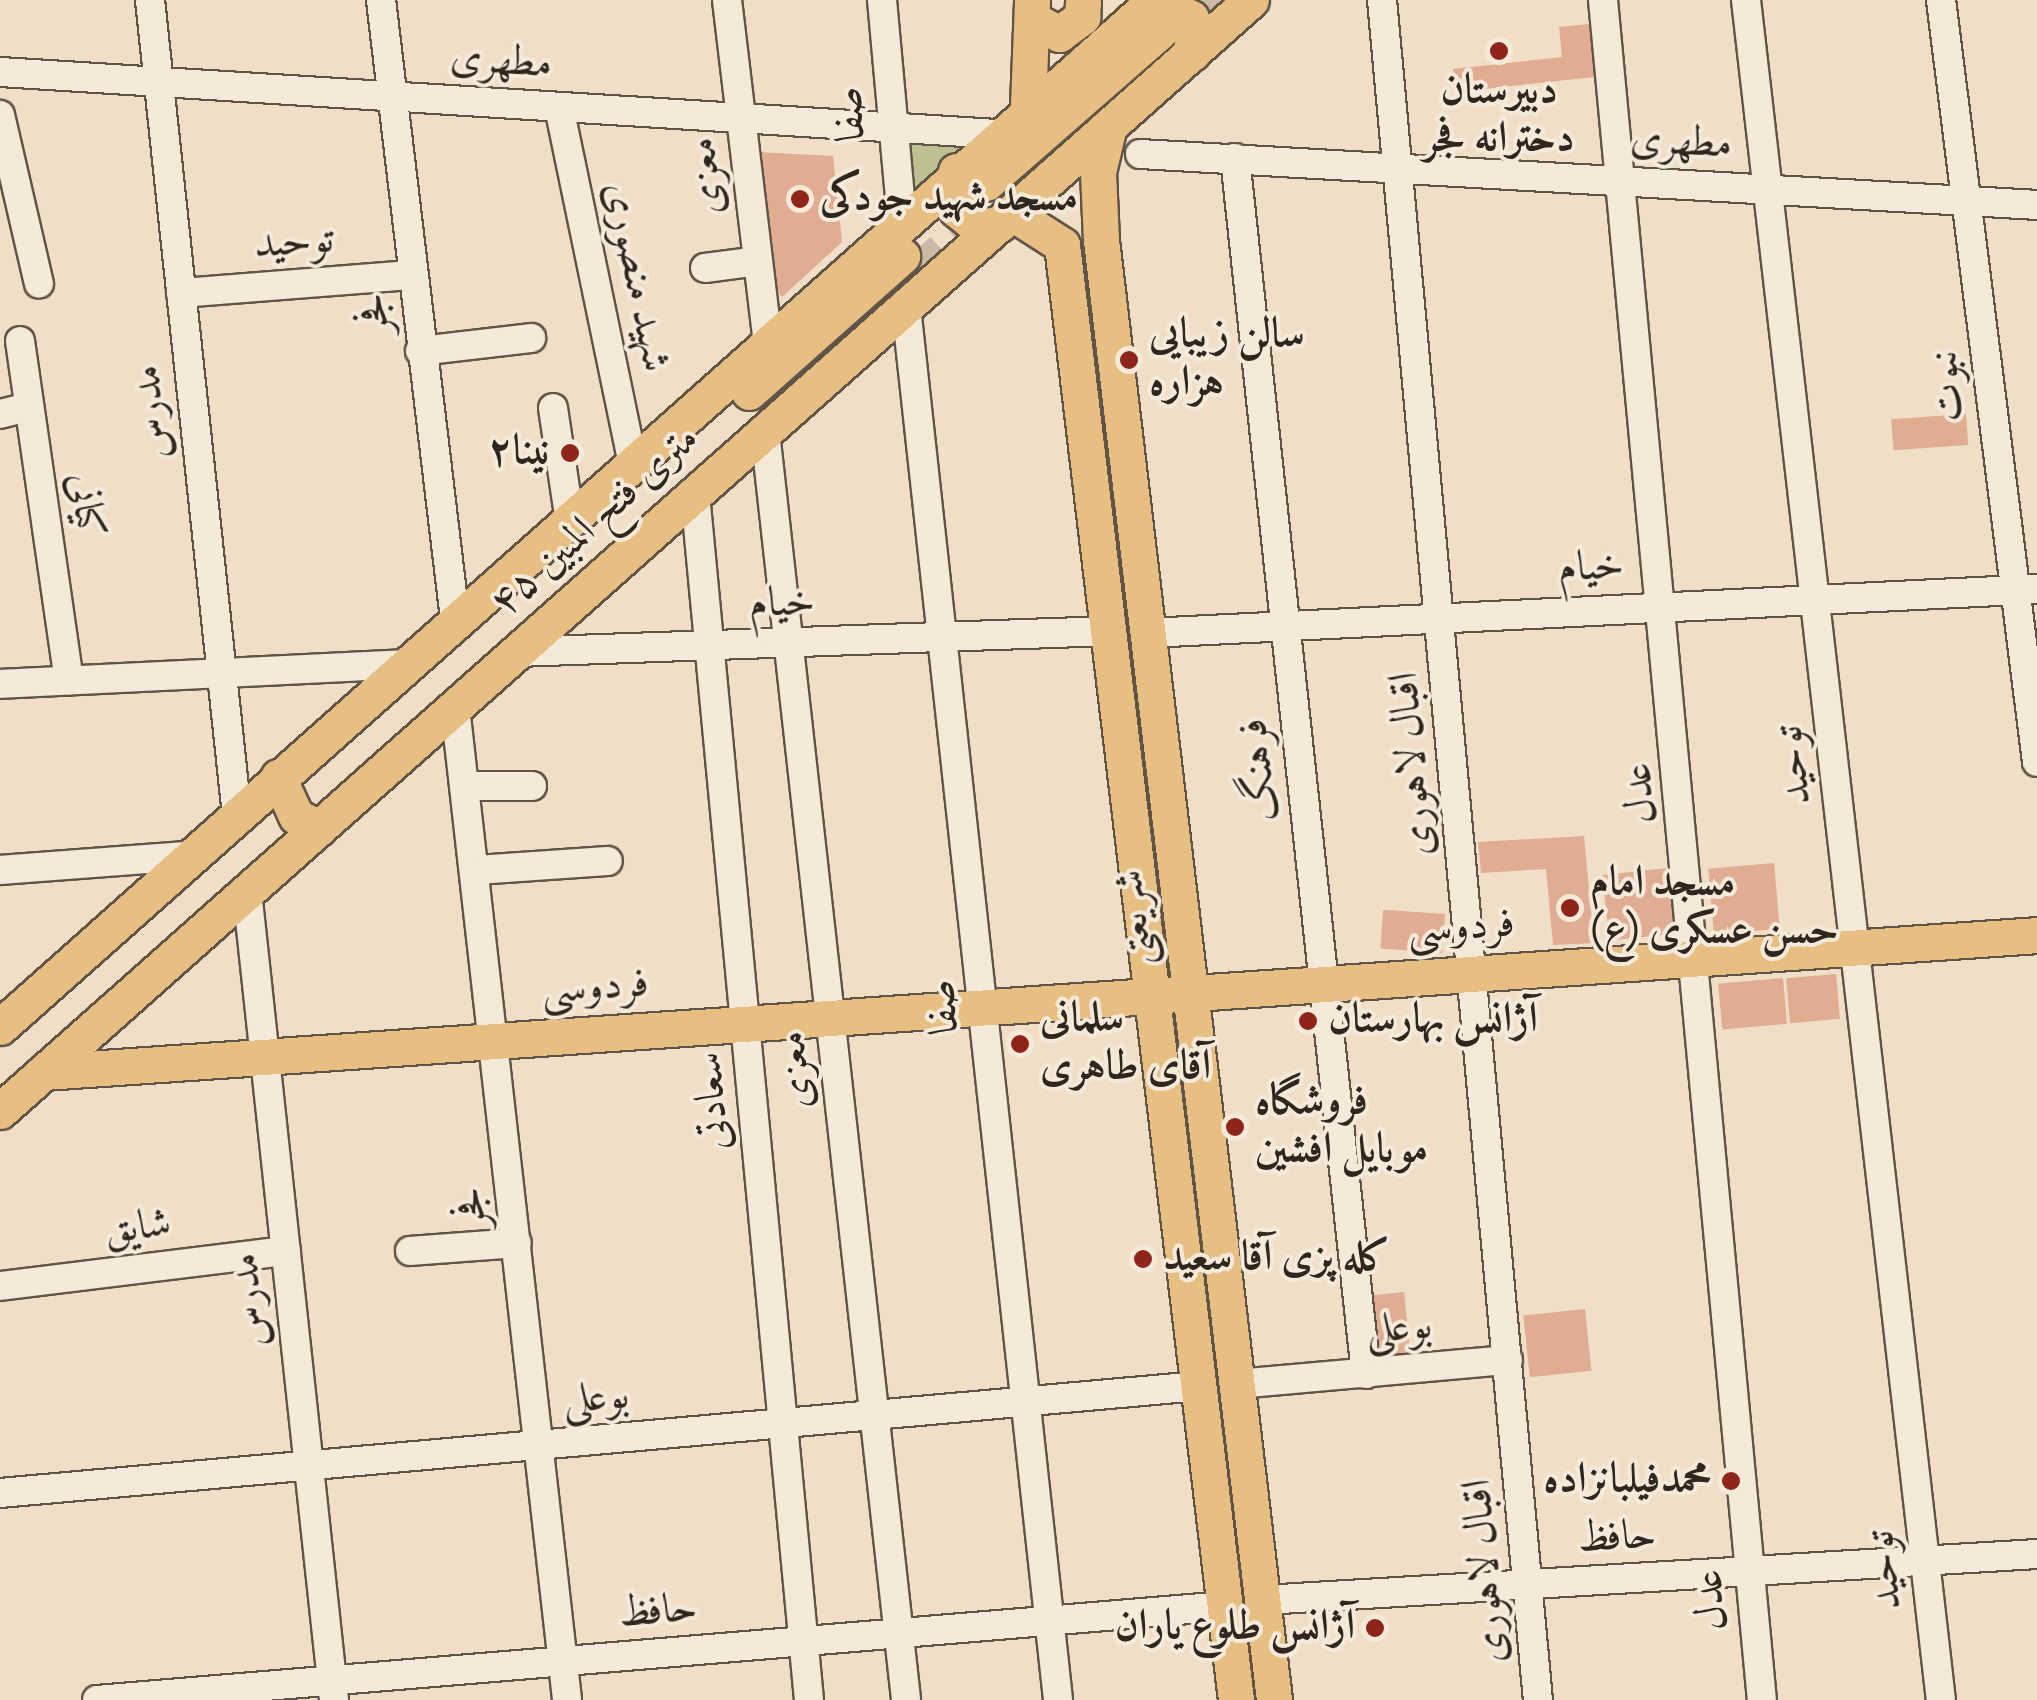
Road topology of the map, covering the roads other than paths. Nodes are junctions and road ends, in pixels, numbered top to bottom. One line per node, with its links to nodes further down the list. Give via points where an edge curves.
1 (150, 0): 14 (street, مدرس)
2 (381, 0): 15 (street, فجر)
3 (727, 0): 19 (street, معزی)
4 (882, 0): 21 (street, صفا)
5 (1251, 0): 12 (main road, ۴۵ متری فتح المبین)
6 (1382, 0): 25 (street, اقبال لاهوری)
7 (1603, 0): 26 (street, عدل)
8 (1746, 0): 27 (street, توحید)
9 (1941, 0): 29 (street, نبوت)
10 (1082, 1): 11 (main road, via 1082,17 1059,34); 12 (main road)
11 (1033, 10): 16 (main road)
12 (1162, 24): 16 (main road, ۴۵ متری فتح المبین); 20 (main road, ۴۵ متری فتح المبین); 28 (main road)
13 (0, 72): 14 (street, مطهری)
14 (159, 82): 15 (street, مطهری); 38 (street, مدرس)
15 (392, 96): 17 (street, مطهری); 36 (street, فجر)
16 (1028, 106): 22 (main road, ۴۵ متری فتح المبین)
17 (559, 107): 19 (street, مطهری); 47 (street, شهید منصوری)
18 (0, 116): 37 (street)
19 (741, 118): 21 (street, مطهری); 33 (street, معزی)
20 (1109, 126): 28 (main road, ۴۵ متری فتح المبین); 31 (main road, شریعتی, via 1098,172)
21 (894, 128): 22 (street, مطهری); 34 (street, صفا)
22 (997, 134): 28 (main road, ۴۵ متری فتح المبین)
23 (1140, 154): 24 (street, مطهری)
24 (1235, 158): 25 (street, مطهری); 56 (street, فرهنگ)
25 (1401, 168): 26 (street, مطهری); 54 (street, اقبال لاهوری)
26 (1624, 181): 27 (street, مطهری); 53 (street, عدل)
27 (1768, 190): 29 (street, مطهری); 52 (street, توحید)
28 (991, 198): 32 (main road); 34 (main road, ۴۵ متری فتح المبین); 34 (main road, ۴۵ متری فتح المبین)
29 (1967, 201): 30 (street, مطهری); 51 (street, نبوت)
30 (2037, 205)
31 (1101, 240): 32 (main road, via 1084,226); 58 (main road, شریعتی)
32 (1062, 245): 57 (main road, شریعتی)
33 (758, 261): 35 (street); 41 (street, معزی)
34 (906, 264): 41 (main road, ۴۵ متری فتح المبین); 46 (main road, ۴۵ متری فتح المبین); 49 (main road, via 669,463); 50 (main road, via 682,480); 59 (street, صفا)
35 (705, 268)
36 (412, 275): 38 (street, توحید); 42 (street, فجر)
37 (39, 284)
38 (181, 292): 64 (street, مدرس)
39 (532, 338): 42 (street)
40 (20, 341): 43 (street, کیانی)
41 (768, 342): 47 (main road, ۴۵ متری فتح المبین)
42 (420, 351): 55 (street, فجر)
43 (29, 407): 45 (street); 65 (street, کیانی)
44 (553, 408): 49 (street)
45 (0, 414)
46 (765, 432): 48 (main road, ۴۵ متری فتح المبین); 60 (street, معزی)
47 (633, 464): 49 (main road, ۴۵ متری فتح المبین)
48 (695, 494): 50 (main road, ۴۵ متری فتح المبین); 61 (street, سعادتی)
49 (576, 518): 55 (main road, ۴۵ متری فتح المبین)
50 (624, 558): 62 (main road, ۴۵ متری فتح المبین)
51 (2026, 589): 52 (street, خیام); 68 (street, نبوت)
52 (1815, 598): 53 (street, خیام); 80 (street, توحید)
53 (1665, 606): 54 (street, خیام); 81 (street, عدل)
54 (1442, 616): 56 (street, خیام); 82 (street, اقبال لاهوری)
55 (454, 620): 63 (main road, ۴۵ متری فتح المبین)
56 (1285, 625): 58 (street, خیام); 83 (street, فرهنگ)
57 (1108, 631): 59 (street, خیام); 85 (main road, شریعتی)
58 (1148, 634): 84 (main road, شریعتی)
59 (946, 638): 60 (street, خیام); 86 (street, صفا)
60 (791, 645): 61 (street, خیام); 87 (street, معزی)
61 (713, 648): 62 (street, خیام); 88 (street, سعادتی)
62 (517, 652): 67 (main road, ۴۵ متری فتح المبین)
63 (405, 664): 64 (street); 69 (main road, ۴۵ متری فتح المبین)
64 (222, 674): 65 (street); 72 (street, مدرس)
65 (69, 680): 66 (street)
66 (0, 684)
67 (455, 707): 70 (street, فجر); 73 (main road, ۴۵ متری فتح المبین)
68 (2037, 762)
69 (278, 777): 72 (main road, ۴۵ متری فتح المبین); 73 (main road, via 296,816)
70 (466, 786): 71 (street); 77 (street, فجر)
71 (532, 786)
72 (236, 815): 74 (main road, ۴۵ متری فتح المبین)
73 (319, 828): 78 (main road, ۴۵ متری فتح المبین)
74 (188, 856): 76 (street); 89 (main road, ۴۵ متری فتح المبین)
75 (608, 862): 77 (street)
76 (0, 870)
77 (476, 870): 90 (street, فجر)
78 (248, 891): 91 (street, مدرس); 92 (main road, ۴۵ متری فتح المبین)
79 (2037, 934): 80 (main road, فردوسی)
80 (1857, 947): 81 (main road, فردوسی); 109 (street, توحید)
81 (1698, 958): 82 (main road, فردوسی); 110 (street, عدل)
82 (1472, 974): 83 (main road, فردوسی); 98 (street, اقبال لاهوری)
83 (1326, 985): 84 (main road, فردوسی); 99 (street, فرهنگ)
84 (1191, 993): 85 (main road, فردوسی); 100 (main road, شریعتی)
85 (1152, 996): 86 (main road, فردوسی); 101 (main road, شریعتی)
86 (986, 1007): 87 (main road, فردوسی); 102 (street, صفا)
87 (832, 1018): 88 (main road, فردوسی); 103 (street, معزی)
88 (746, 1024): 90 (main road, فردوسی); 104 (street, سعادتی)
89 (0, 1027)
90 (496, 1042): 91 (main road, فردوسی); 94 (street, فجر)
91 (265, 1058): 92 (main road, فردوسی); 95 (street, مدرس)
92 (44, 1072): 93 (main road, ۴۵ متری فتح المبین)
93 (0, 1111)
94 (517, 1242): 96 (street); 105 (street, فجر)
95 (286, 1251): 97 (street, شایق); 106 (street, مدرس)
96 (410, 1251)
97 (0, 1286)
98 (1508, 1360): 99 (street, بوعلی); 111 (street, اقبال لاهوری)
99 (1366, 1374): 100 (street, بوعلی)
100 (1237, 1384): 112 (main road, شریعتی)
101 (1199, 1386): 102 (street, بوعلی); 113 (main road, شریعتی)
102 (1026, 1401): 103 (street, بوعلی); 114 (street, صفا)
103 (875, 1415): 104 (street, بوعلی); 115 (street, معزی)
104 (784, 1423): 105 (street, بوعلی); 116 (street, سعادتی)
105 (539, 1445): 106 (street, بوعلی); 117 (street, فجر)
106 (308, 1466): 107 (street, بوعلی); 118 (street, مدرس)
107 (0, 1493)
108 (2037, 1554): 109 (street, حافظ)
109 (1926, 1561): 110 (street, حافظ); 129 (street, توحید)
110 (1751, 1572): 111 (street, حافظ); 128 (street, عدل)
111 (1528, 1584): 112 (street, حافظ); 127 (street, اقبال لاهوری)
112 (1262, 1600): 126 (main road, شریعتی)
113 (1225, 1606): 114 (street, حافظ); 125 (main road, شریعتی)
114 (1051, 1620): 115 (street, حافظ); 124 (street, صفا)
115 (899, 1633): 116 (street, حافظ); 123 (street, معزی)
116 (804, 1641): 117 (street, حافظ); 122 (street, سعادتی)
117 (562, 1661): 118 (street, حافظ); 121 (street, فجر)
118 (333, 1690): 119 (street, حافظ)
119 (184, 1696): 120 (street, حافظ)
120 (97, 1700)
121 (567, 1700)
122 (809, 1700)
123 (906, 1700)
124 (1058, 1700)
125 (1236, 1700)
126 (1274, 1700)
127 (1538, 1700)
128 (1762, 1700)
129 (1941, 1700)

